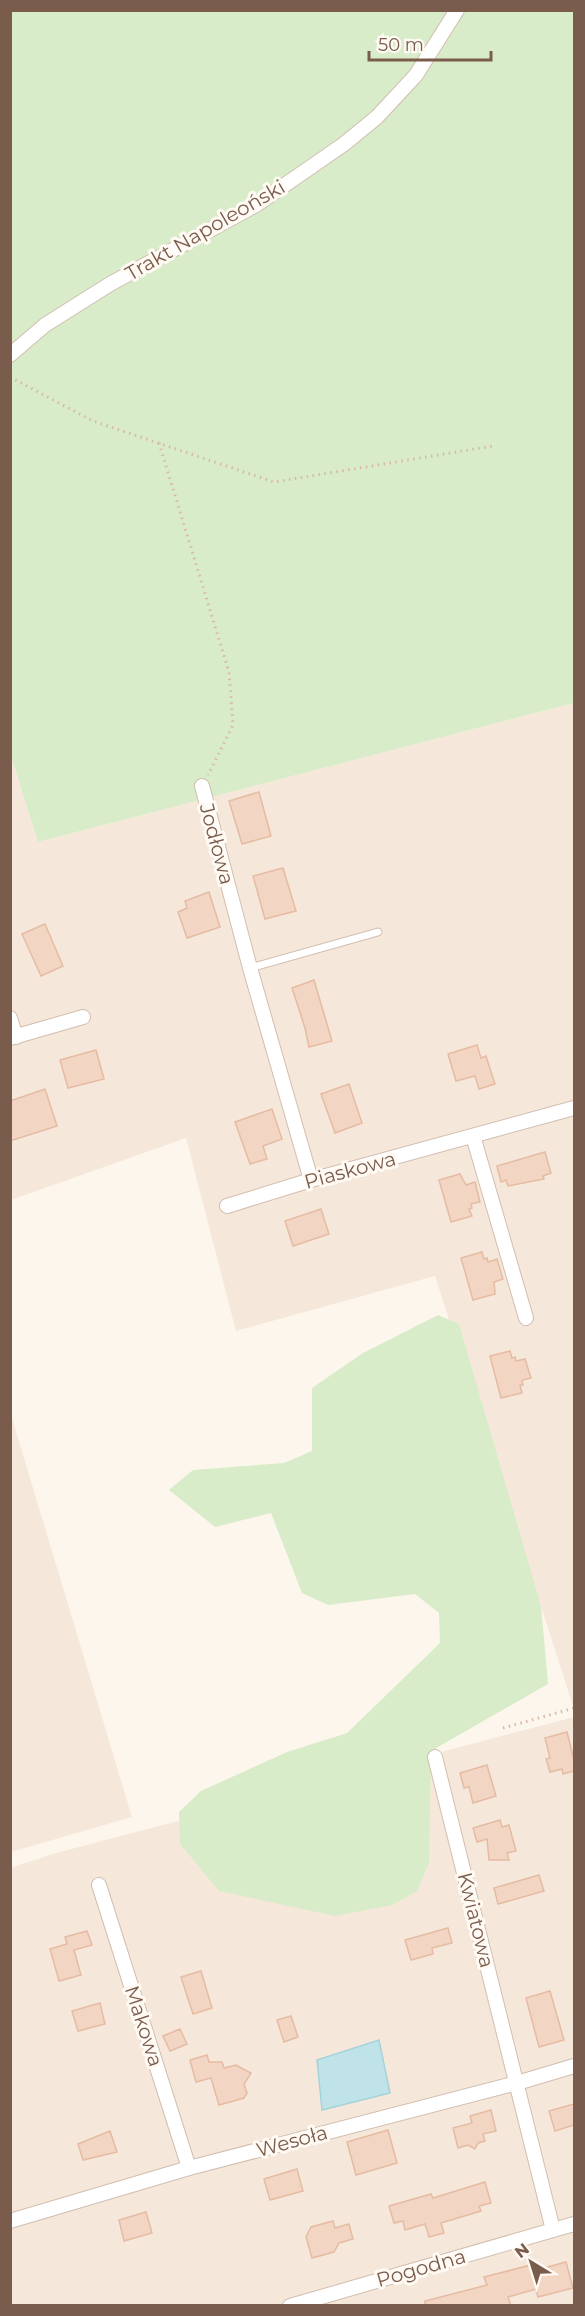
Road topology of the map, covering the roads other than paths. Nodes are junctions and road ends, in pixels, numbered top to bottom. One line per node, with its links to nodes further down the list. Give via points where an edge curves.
1 (457, 10): 2 (street, Trakt Napoleoński, via 416,75 377,117 344,144 256,205 110,284 45,325)
2 (10, 355)
3 (202, 786): 5 (street, Jodłowa)
4 (378, 932): 5 (lane)
5 (250, 968): 11 (street, Jodłowa)
6 (83, 1017): 8 (street)
7 (10, 1018): 8 (street)
8 (13, 1037)
9 (574, 1108): 10 (street, Piaskowa)
10 (473, 1136): 11 (street, Piaskowa); 13 (street)
11 (311, 1180): 12 (street, Piaskowa)
12 (227, 1206)
13 (526, 1318)
14 (435, 1757): 17 (street, Kwiatowa)
15 (99, 1885): 18 (street, Makowa)
16 (574, 2066): 17 (street, Wesoła)
17 (517, 2083): 18 (street, Wesoła); 21 (street)
18 (189, 2168): 19 (street, Wesoła)
19 (10, 2221)
20 (574, 2224): 21 (street, Pogodna)
21 (553, 2230): 22 (street, Pogodna)
22 (290, 2306)

